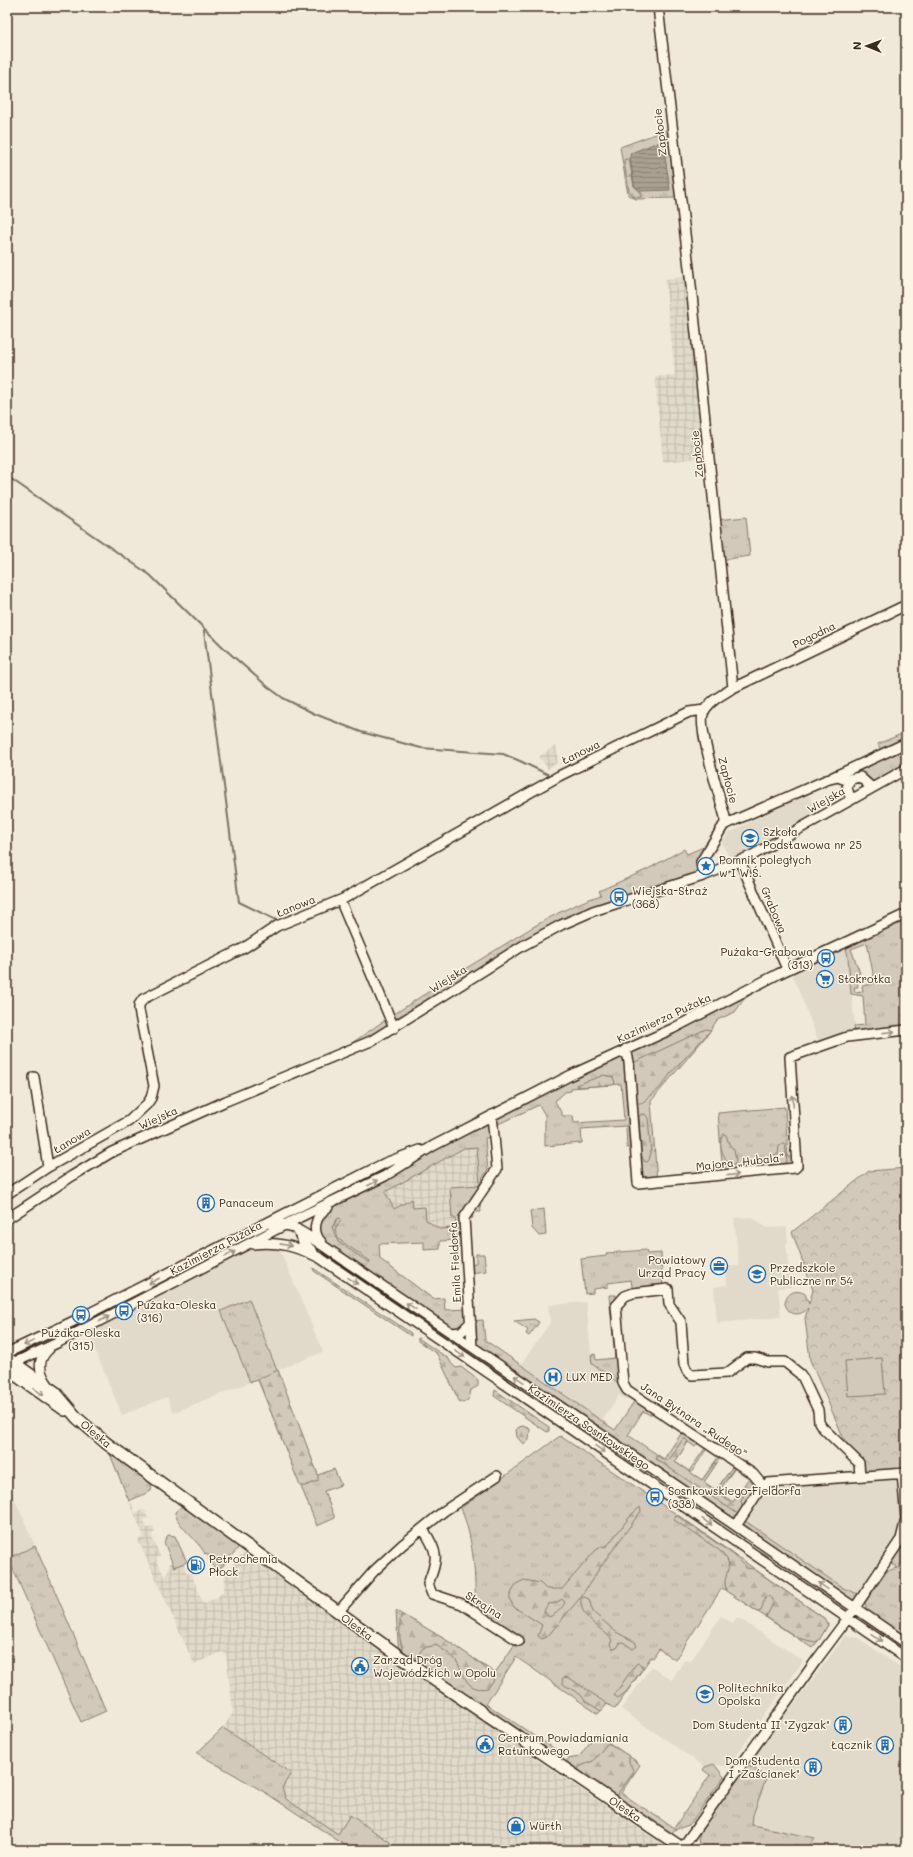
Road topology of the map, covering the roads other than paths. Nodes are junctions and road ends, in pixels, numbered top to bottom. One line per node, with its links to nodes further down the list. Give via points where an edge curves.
1 (658, 7): 3 (street, Zapłocie, via 690,276)
2 (906, 605): 3 (street, Pogodna)
3 (733, 688): 4 (street, via 713,701)
4 (705, 710): 12 (street, Zapłocie, via 702,731 725,817); 24 (street, Łanowa, via 690,712 559,776 343,900 277,926 244,948 143,999 139,1010 154,1086 151,1098 129,1121)
5 (906, 742): 6 (street)
6 (862, 763): 8 (street); 9 (street)
7 (906, 769): 10 (street, Wiejska)
8 (853, 779): 9 (street, via 838,777); 10 (street, via 863,779); 11 (street, via 847,788)
9 (826, 780): 12 (street)
10 (872, 788): 11 (street, Wiejska)
11 (851, 800): 13 (street, Wiejska)
12 (724, 825): 14 (street, via 701,862)
13 (740, 861): 14 (street, Wiejska); 17 (street, Grabowa)
14 (703, 876): 18 (street, Wiejska, via 593,911 561,925 524,945)
15 (343, 907): 18 (street)
16 (906, 914): 17 (street, Kazimierza Pużaka)
17 (787, 969): 20 (street, Kazimierza Pużaka, via 698,1016)
18 (394, 1028): 29 (street, Wiejska, via 363,1046 226,1101 112,1152)
19 (906, 1030): 20 (street, Majora „Hubala”, one-way to 19, via 638,1183 795,1168 797,1166 790,1057 847,1036)
20 (626, 1049): 22 (street, Kazimierza Pużaka)
21 (34, 1077): 24 (street)
22 (492, 1115): 23 (street, Kazimierza Pużaka); 36 (street, Emila Fieldorfa, via 497,1169 464,1218)
23 (433, 1146): 26 (street, Kazimierza Pużaka, via 384,1163); 27 (street, Kazimierza Pużaka, one-way to 23, via 385,1176)
24 (48, 1167): 25 (street, Łanowa)
25 (7, 1194)
26 (312, 1200): 28 (street); 30 (street, Kazimierza Pużaka)
27 (338, 1200): 28 (street, Kazimierza Pużaka); 34 (street, via 322,1212 316,1222 317,1237)
28 (297, 1218): 31 (street, Kazimierza Pużaka); 32 (street)
29 (7, 1220)
30 (263, 1224): 31 (street, Kazimierza Sosnkowskiego); 40 (street, Kazimierza Pużaka, one-way to 40, via 76,1320)
31 (287, 1224): 32 (street, Kazimierza Sosnkowskiego); 33 (street, Kazimierza Pużaka)
32 (297, 1229): 34 (street, Kazimierza Sosnkowskiego); 35 (street, via 303,1242)
33 (248, 1245): 35 (street, Kazimierza Sosnkowskiego, one-way to 35, via 285,1244); 38 (street, Kazimierza Pużaka, one-way to 33)
34 (329, 1250): 37 (street, Kazimierza Sosnkowskiego, one-way to 34)
35 (320, 1258): 51 (street, Kazimierza Sosnkowskiego, one-way to 51)
36 (471, 1322): 37 (street, via 460,1332); 39 (street, Emila Fieldorfa)
37 (452, 1333): 39 (street, Kazimierza Sosnkowskiego)
38 (57, 1343): 40 (street, Kazimierza Pużaka); 41 (street, via 43,1355 39,1365 44,1380)
39 (472, 1347): 47 (street, Kazimierza Sosnkowskiego, one-way to 39)
40 (8, 1361): 41 (main road, Oleska); 42 (main road, Oleska, one-way to 42)
41 (55, 1392): 42 (main road, Oleska)
42 (77, 1418): 50 (main road, Oleska, via 112,1448)
43 (904, 1473): 45 (street); 49 (street, via 904,1534)
44 (497, 1476): 48 (street, via 444,1511)
45 (860, 1476): 46 (street, via 768,1483); 46 (street, Jana Bytnara „Rudego”, via 859,1463 820,1425 818,1410 805,1383 800,1374 785,1362 751,1358 744,1359 734,1370 727,1373 692,1374 687,1371 684,1364 681,1322 669,1304 668,1289 625,1296 616,1306 623,1383 627,1390 754,1475)
46 (763, 1486): 47 (street)
47 (736, 1526): 49 (street, Kazimierza Sosnkowskiego, one-way to 47)
48 (423, 1529): 50 (street, via 374,1571); 52 (street, Skrajna, via 436,1557 428,1584 432,1594 462,1604)
49 (855, 1608): 51 (street); 53 (street, Kazimierza Sosnkowskiego)
50 (338, 1612): 55 (main road, Oleska, via 470,1705)
51 (848, 1618): 54 (street, Kazimierza Sosnkowskiego, one-way to 54); 55 (street)
52 (519, 1641)
53 (906, 1643)
54 (906, 1658)
55 (684, 1849)

